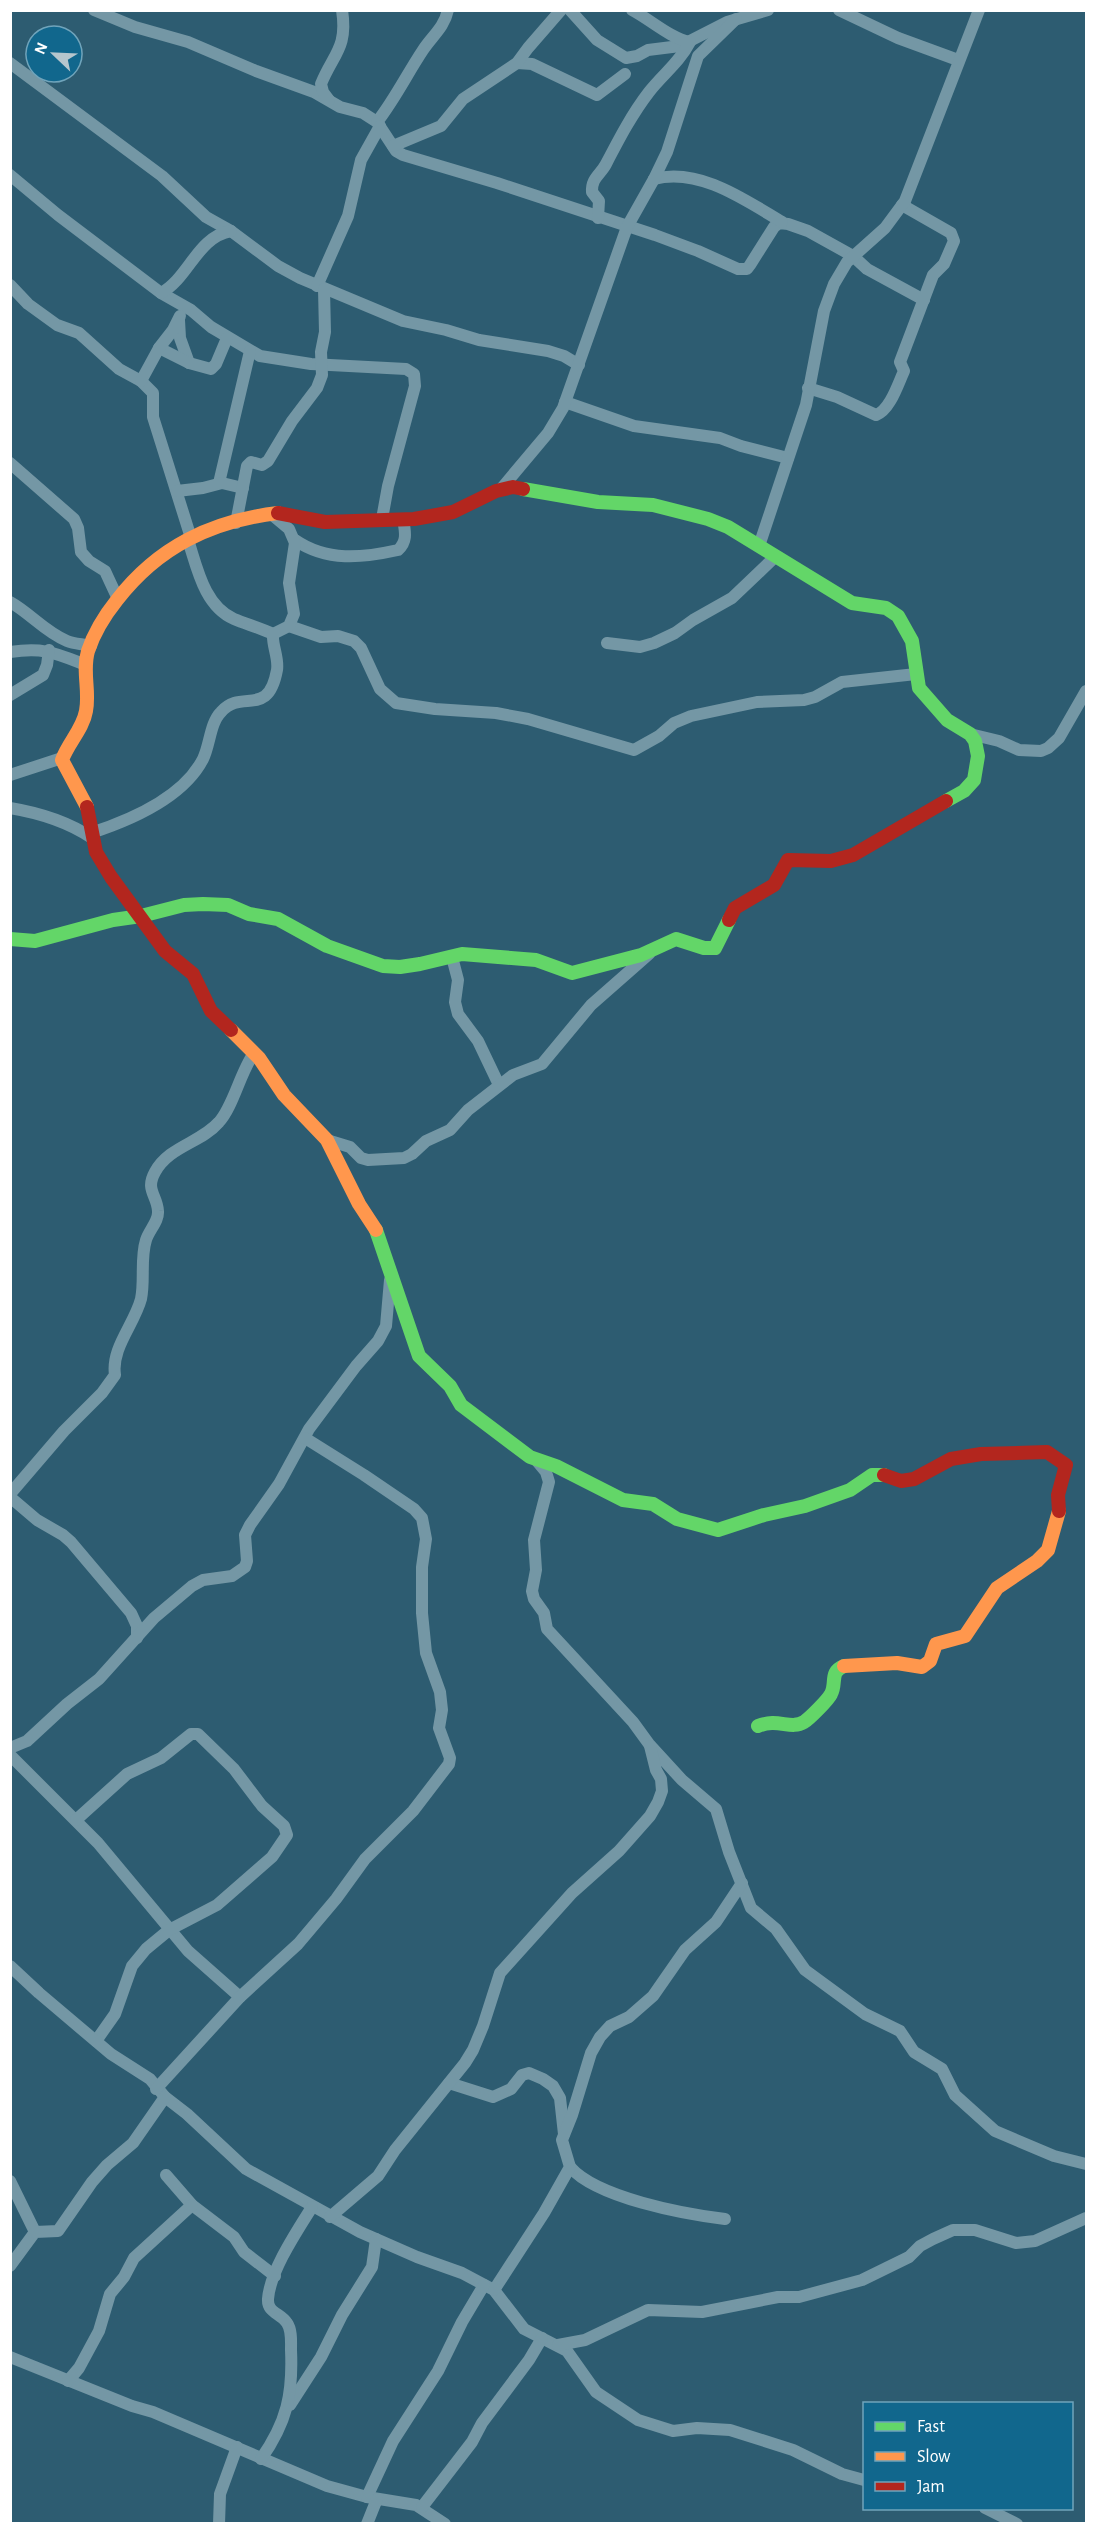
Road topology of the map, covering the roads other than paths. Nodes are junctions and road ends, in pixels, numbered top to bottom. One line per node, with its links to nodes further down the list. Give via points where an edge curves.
1 (93, 10): 16 (street, via 188,42)
2 (342, 10): 16 (street, via 339,51 321,84)
3 (448, 10): 17 (street, via 444,25 423,50)
4 (561, 10): 14 (street)
5 (570, 10): 11 (street, via 597,40 626,58)
6 (632, 10): 11 (street, via 674,37)
7 (768, 10): 10 (street)
8 (978, 10): 12 (street)
9 (844, 12): 12 (street, via 898,38)
10 (736, 19): 11 (street); 20 (street, via 698,56)
11 (690, 42): 22 (street, via 639,106 595,178 592,192 598,201)
12 (958, 60): 21 (street)
13 (10, 63): 25 (street, via 162,176 206,217)
14 (517, 63): 15 (street, via 532,64 597,95); 18 (street, via 463,99 437,129)
15 (625, 74)
16 (330, 101): 17 (street, via 363,113)
17 (379, 124): 18 (street); 28 (street, via 361,160 348,216)
18 (393, 146): 22 (street, via 403,155)
19 (10, 175): 29 (street)
20 (654, 179): 23 (street, via 675,176 700,180); 24 (street)
21 (903, 205): 26 (street, via 885,228); 30 (street, via 954,237 948,258 933,275)
22 (598, 218): 24 (street)
23 (782, 222): 24 (street, via 774,227 743,270); 26 (street, via 808,231)
24 (627, 227): 38 (street)
25 (231, 231): 28 (street, via 278,266); 29 (street, via 210,241 172,287)
26 (853, 256): 30 (street, via 867,269); 40 (street, via 839,273 824,311)
27 (10, 285): 39 (street, via 28,304 57,325 79,333 119,369)
28 (321, 287): 37 (street, via 325,332); 38 (street, via 403,321 479,340 548,351)
29 (161, 294): 31 (street)
30 (924, 300): 40 (street, via 900,362 903,372 879,415)
31 (176, 302): 32 (street); 33 (street)
32 (180, 316): 34 (street); 36 (street, via 180,338)
33 (227, 338): 35 (street); 36 (street, via 214,368)
34 (159, 348): 36 (street); 39 (street)
35 (250, 351): 37 (street, via 273,359); 44 (street)
36 (189, 363)
37 (322, 364): 45 (street, via 317,388 267,461 246,466); 49 (street, via 406,369 414,374)
38 (579, 365): 41 (street)
39 (141, 381): 47 (street, via 153,393 153,417)
40 (808, 388): 42 (street)
41 (565, 402): 42 (street, via 634,426 720,438); 46 (street, via 548,433)
42 (788, 458): 54 (street)
43 (10, 463): 56 (street, via 74,519 81,552 105,571)
44 (219, 483): 45 (street); 47 (street)
45 (243, 488): 51 (street)
46 (501, 489): 50 (street, via 453,512); 54 (street, via 513,487 598,502 672,509 728,527)
47 (177, 490): 52 (street)
48 (272, 514): 49 (street, via 325,522); 51 (street); 53 (street, via 290,529)
49 (382, 519): 50 (street)
50 (403, 519): 53 (street, via 402,547 370,556 333,556)
51 (236, 523): 52 (street)
52 (190, 539): 56 (street, via 143,571); 59 (street, via 199,573 213,601 231,617)
53 (295, 540): 58 (street, via 289,583 294,614)
54 (759, 546): 55 (street)
55 (776, 556): 60 (street, via 732,598 675,633 640,646); 65 (street, via 852,603 895,613 912,640)
56 (118, 599): 61 (street)
57 (10, 602): 61 (street, via 43,628 68,641)
58 (289, 626): 59 (street); 65 (street, via 321,637 338,636 354,641 380,689 396,703 496,712 567,728 634,750 690,716 757,702 804,700 842,682)
59 (273, 634): 72 (street, via 277,669 268,694 219,713 204,758 174,794)
60 (607, 643)
61 (91, 646): 64 (street)
62 (49, 650): 63 (street); 64 (street); 67 (street, via 44,675)
63 (10, 652)
64 (86, 665): 69 (street, via 88,704)
65 (916, 674): 68 (street, via 918,688 947,720)
66 (1086, 691): 68 (street, via 1059,738 1041,751 1019,750)
67 (10, 695)
68 (970, 734): 75 (street, via 978,756 974,780 964,791 853,855 831,861 789,860 774,885 735,908 715,948 680,939)
69 (62, 758): 70 (street); 72 (street, via 88,807)
70 (10, 775)
71 (10, 808): 72 (street, via 60,820)
72 (92, 835): 73 (street, via 106,869)
73 (141, 916): 74 (street, via 34,941); 76 (street, via 184,905 228,905 249,914 278,919 327,946 378,965 400,967); 77 (street, via 165,951 193,974 211,1011)
74 (10, 939)
75 (655, 949): 76 (street, via 573,973 536,960 462,954); 78 (street, via 591,1005 542,1064)
76 (452, 957): 78 (street, via 458,980 458,1014 478,1041)
77 (254, 1053): 79 (street, via 284,1095); 83 (street, via 221,1121 168,1156 153,1177 152,1197 158,1215 146,1242 141,1298 113,1363 115,1375)
78 (499, 1085): 79 (street, via 450,1130 426,1141 404,1158 368,1160 350,1147)
79 (327, 1140): 80 (street, via 375,1227)
80 (392, 1273): 81 (street, via 386,1326); 82 (street, via 419,1356 450,1386 461,1406)
81 (305, 1438): 84 (street, via 279,1484 249,1525 245,1535 245,1567 232,1576 197,1583 154,1618); 93 (street, via 422,1518 426,1539 422,1578 426,1653 440,1692 439,1728 450,1758 447,1769 413,1811 364,1859 298,1944)
82 (535, 1459): 85 (street, via 566,1470 623,1500 653,1504 676,1519 716,1530 805,1506 850,1490 872,1475 914,1479 951,1460 987,1454 1047,1452 1064,1462 1059,1511 1048,1550 997,1588 965,1636 936,1644 930,1661 922,1667 842,1666 831,1682 831,1694 804,1721 792,1725 774,1720); 86 (street, via 549,1482 534,1540 534,1599 544,1613 549,1632)
83 (10, 1496): 84 (street, via 78,1550 131,1613)
84 (137, 1638): 87 (street, via 107,1672 27,1741)
85 (758, 1726)
86 (649, 1743): 90 (street, via 682,1780 716,1809); 95 (street, via 662,1791 650,1816 619,1851 572,1893 500,1973 473,2050)
87 (10, 1748)
88 (10, 1755): 89 (street)
89 (76, 1820): 91 (street); 91 (street, via 127,1774 160,1758 191,1734 198,1734 284,1826 285,1840 272,1857 217,1905)
90 (742, 1883): 97 (street, via 716,1922 685,1950 653,1996 600,2037); 98 (street, via 751,1908 776,1929 805,1970 865,2014 900,2031 914,2052 942,2069 955,2095 995,2131 1054,2156)
91 (169, 1930): 93 (street, via 207,1970); 94 (street, via 137,1959 116,2014)
92 (10, 1966): 94 (street)
93 (240, 1997): 96 (street)
94 (96, 2041): 96 (street, via 150,2079)
95 (449, 2083): 97 (street, via 494,2097 511,2089 522,2075 529,2073 543,2079 560,2098); 104 (street, via 378,2176)
96 (160, 2093): 103 (street, via 246,2169); 107 (street, via 133,2143 92,2182 58,2231)
97 (564, 2135): 99 (street, via 562,2143)
98 (1086, 2164)
99 (570, 2167): 106 (street, via 589,2183 654,2206); 111 (street, via 544,2213)
100 (166, 2175): 102 (street)
101 (10, 2181): 107 (street)
102 (192, 2205): 110 (street); 115 (street, via 134,2258 110,2294 99,2331)
103 (312, 2207): 104 (street); 110 (street)
104 (330, 2217): 108 (street)
105 (1086, 2218): 113 (street, via 1035,2241 1016,2243 967,2229 953,2230 862,2280 799,2297 778,2297 702,2312 648,2310 585,2340)
106 (725, 2219)
107 (35, 2232): 109 (street)
108 (376, 2239): 111 (street, via 462,2273); 116 (street, via 372,2267)
109 (10, 2266)
110 (275, 2276): 116 (street, via 268,2301 275,2314 288,2324 291,2335)
111 (489, 2288): 112 (street, via 524,2329); 120 (street, via 462,2322 438,2371 393,2441)
112 (542, 2338): 113 (street); 121 (street, via 472,2442)
113 (558, 2345): 119 (street, via 567,2351 596,2392 643,2423 673,2431 730,2430 810,2456 842,2474)
114 (10, 2357): 115 (street)
115 (68, 2381): 117 (street)
116 (288, 2409): 118 (street)
117 (237, 2447): 118 (street); 123 (street, via 220,2494)
118 (261, 2459): 120 (street, via 327,2486)
119 (863, 2480)
120 (372, 2498): 121 (street); 124 (street)
121 (422, 2507): 125 (street)
122 (989, 2510): 126 (street)
123 (219, 2523)
124 (367, 2523)
125 (445, 2523)
126 (1017, 2523)

